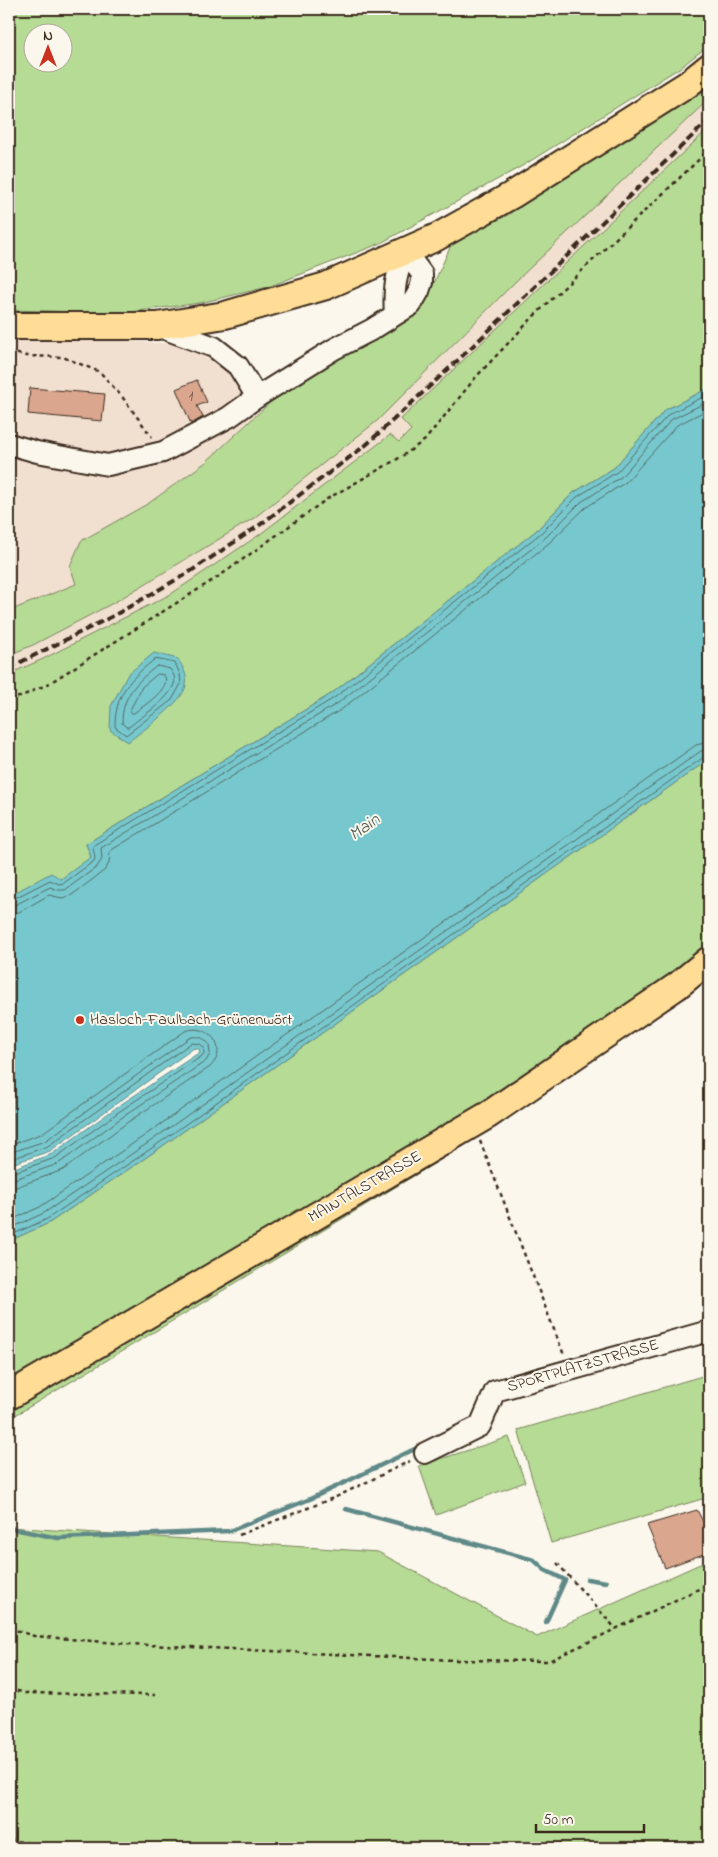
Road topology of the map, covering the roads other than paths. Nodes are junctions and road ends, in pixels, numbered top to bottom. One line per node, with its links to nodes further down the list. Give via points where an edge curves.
1 (709, 67): 2 (main road, via 688,84 512,195 438,237)
2 (405, 251): 3 (street, via 396,275); 3 (street, via 422,274 422,282 411,304); 5 (main road, via 326,286 225,315)
3 (395, 315): 6 (street)
4 (9, 326): 5 (main road)
5 (157, 326): 6 (street, via 214,347 238,366)
6 (257, 397): 7 (street, via 229,417 163,452 108,465)
7 (9, 444)
8 (709, 960): 10 (main road, MAINTALSTRASSE, via 677,986 488,1115)
9 (709, 1331): 11 (street, SPORTPLATZSTRASSE, via 495,1391 480,1426)
10 (9, 1396)
11 (425, 1453)

